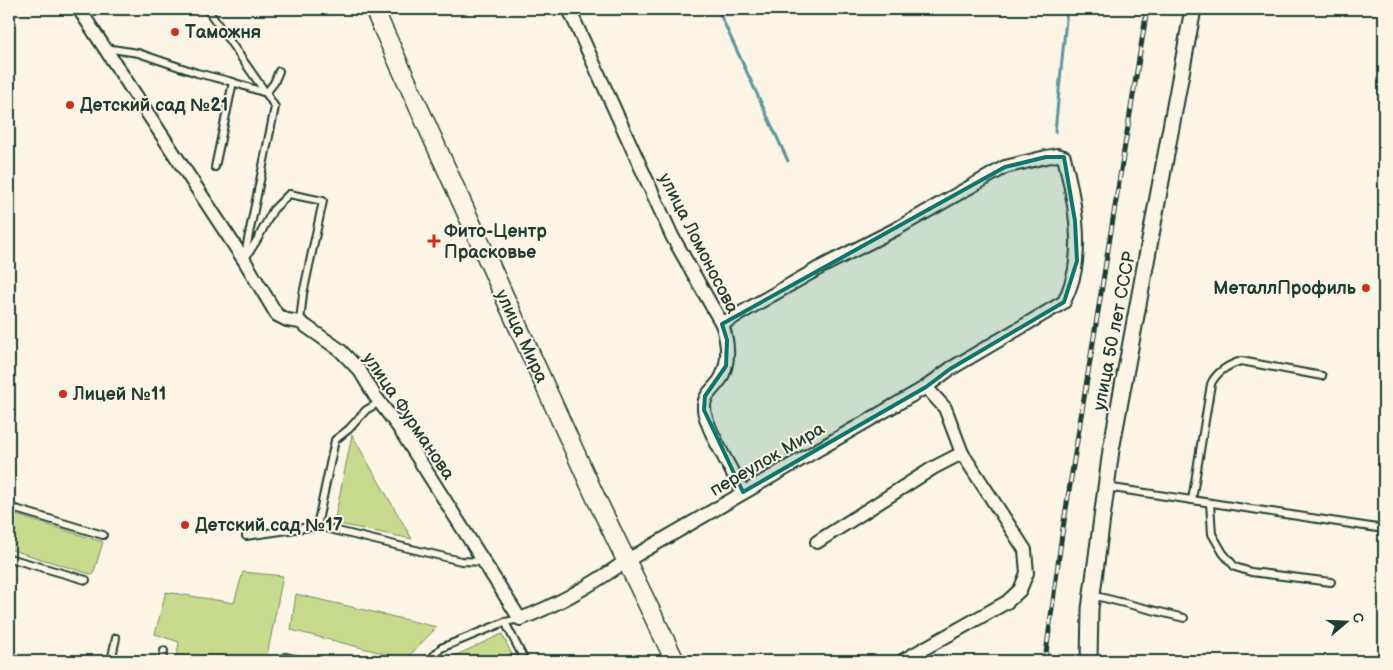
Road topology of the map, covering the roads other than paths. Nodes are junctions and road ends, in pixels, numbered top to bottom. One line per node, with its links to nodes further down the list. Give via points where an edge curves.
1 (79, 9): 6 (street, улица Фурманова)
2 (207, 9): 9 (lane)
3 (374, 9): 29 (main road, улица Мира)
4 (569, 9): 13 (street, улица Ломоносова, via 672,236)
5 (1193, 9): 18 (street, улица 50 лет СССР)
6 (104, 47): 8 (lane, via 138,53); 11 (street, улица Фурманова)
7 (279, 71): 9 (lane)
8 (233, 82): 9 (lane); 10 (lane)
9 (266, 93): 11 (lane, via 275,107)
10 (215, 167)
11 (244, 260): 12 (street, улица Фурманова, via 277,315); 12 (lane, via 273,210 288,194 323,201)
12 (300, 322): 16 (street, улица Фурманова, via 340,350 360,371)
13 (722, 324): 15 (street, переулок Мира, via 1005,167 1057,155 1064,157 1075,221 1076,261 1064,302 950,369); 19 (street, улица Ломоносова, via 727,340 726,366 720,380 705,396 704,410)
14 (1322, 376): 20 (lane, via 1241,361 1214,376)
15 (926, 387): 17 (street, via 945,408); 19 (street, переулок Мира)
16 (380, 402): 23 (lane, via 366,410 335,440); 30 (street, улица Фурманова)
17 (962, 453): 27 (street); 46 (street, via 1025,550 1027,573 1020,590 1007,602)
18 (1106, 488): 20 (lane); 33 (street, улица 50 лет СССР)
19 (743, 492): 29 (street, переулок Мира)
20 (1192, 500): 21 (lane)
21 (1210, 503): 24 (lane); 32 (lane, via 1212,534 1235,567)
22 (9, 507): 25 (lane)
23 (317, 526): 26 (lane); 30 (lane, via 461,561)
24 (1384, 529)
25 (103, 535)
26 (246, 536)
27 (817, 542)
28 (9, 558): 31 (lane)
29 (626, 561): 35 (street, via 601,578); 45 (main road, улица Мира)
30 (485, 562): 35 (street, улица Фурманова)
31 (86, 580)
32 (1331, 582)
33 (1092, 595): 34 (lane); 47 (street, улица 50 лет СССР)
34 (1184, 618)
35 (520, 619): 36 (lane)
36 (505, 622): 43 (lane, via 441,648); 44 (lane)
37 (116, 638): 39 (lane)
38 (164, 651): 40 (lane)
39 (111, 661)
40 (162, 661)
41 (284, 661): 42 (lane, via 285,657)
42 (303, 661)
43 (429, 661)
44 (525, 661)
45 (675, 661)
46 (902, 661)
47 (1089, 661)

